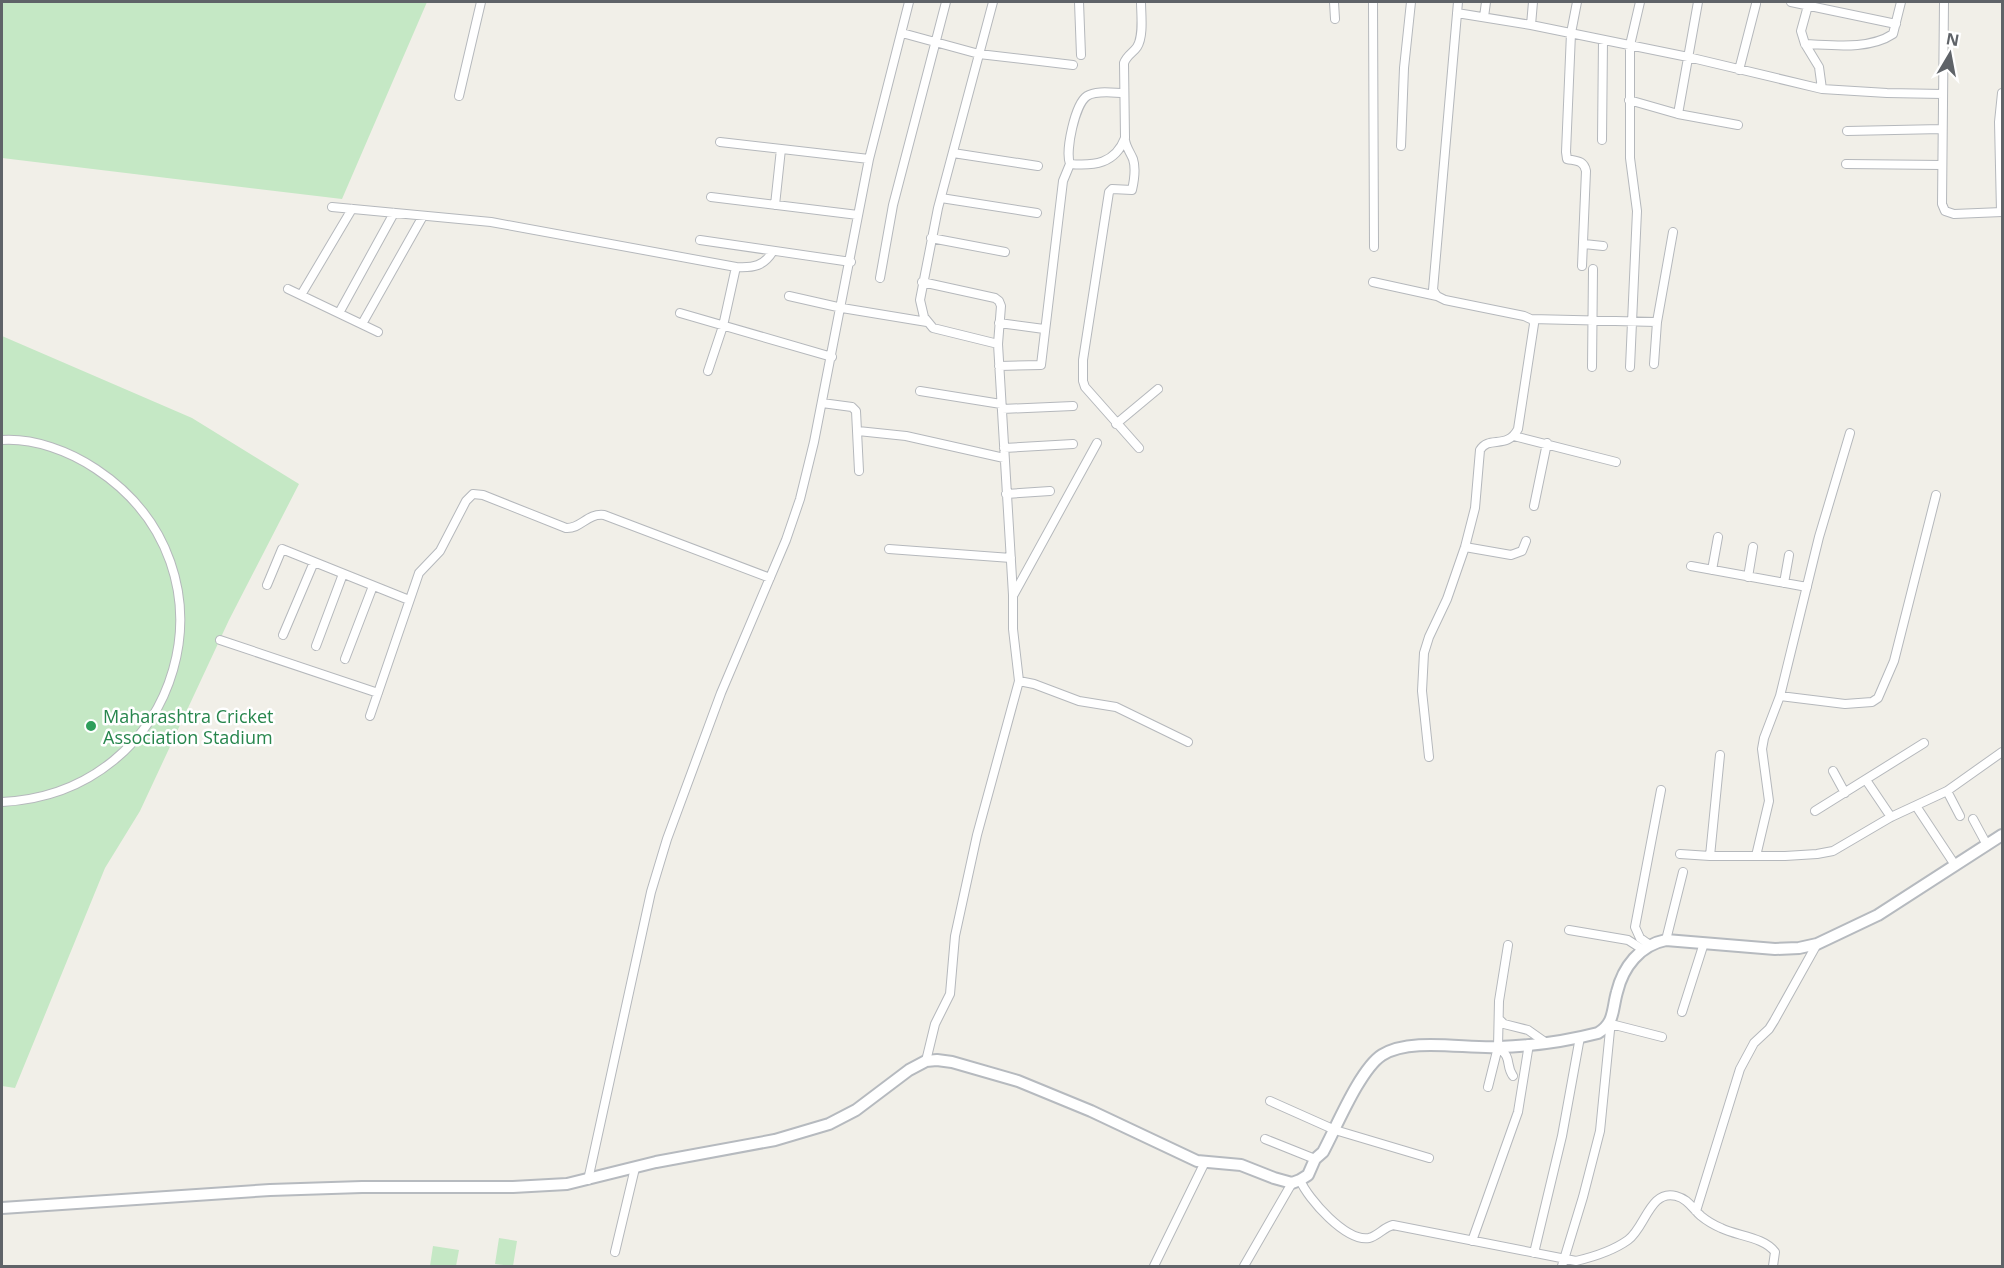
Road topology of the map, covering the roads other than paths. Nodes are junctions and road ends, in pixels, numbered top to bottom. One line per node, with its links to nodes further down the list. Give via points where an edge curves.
1 (482, 2): 41 (street)
2 (909, 2): 26 (street)
3 (946, 2): 29 (street)
4 (993, 2): 32 (street)
5 (1079, 2): 33 (street)
6 (1141, 2): 38 (street, via 1138,46 1124,63)
7 (1334, 2): 23 (street)
8 (1373, 2): 73 (street)
9 (1412, 2): 50 (street)
10 (1458, 2): 21 (street)
11 (1486, 2): 22 (street)
12 (1533, 2): 25 (street)
13 (1577, 2): 27 (street)
14 (1640, 2): 31 (street)
15 (1698, 2): 34 (street)
16 (1791, 2): 19 (street)
17 (1901, 2): 24 (street)
18 (1944, 2): 40 (street)
19 (1808, 3): 24 (street); 30 (street, via 1801,31)
20 (1756, 4): 36 (street)
21 (1457, 12): 22 (street); 86 (street, via 1432,283)
22 (1484, 17): 25 (street)
23 (1335, 19)
24 (1896, 24): 30 (street, via 1893,34 1886,39 1869,43)
25 (1531, 25): 27 (street)
26 (902, 33): 29 (street); 53 (street)
27 (1571, 33): 28 (street); 71 (street, via 1566,152 1567,159 1584,164 1586,171)
28 (1603, 40): 31 (street); 48 (street)
29 (936, 42): 32 (street); 80 (street, via 898,183)
30 (1806, 44): 37 (street, via 1819,67)
31 (1630, 45): 34 (street); 42 (street)
32 (979, 54): 35 (street); 52 (street)
33 (1081, 54)
34 (1688, 57): 36 (street); 43 (street)
35 (1073, 65)
36 (1739, 70): 37 (street)
37 (1822, 89): 40 (street)
38 (1125, 93): 47 (street); 54 (street, via 1093,94 1081,103 1068,145)
39 (2002, 93): 63 (street)
40 (1943, 94): 45 (street)
41 (459, 96)
42 (1629, 100): 43 (street); 92 (street, via 1630,158 1637,211)
43 (1678, 114): 44 (street)
44 (1738, 125)
45 (1942, 129): 46 (street); 56 (street)
46 (1847, 131)
47 (1125, 138): 54 (street, via 1121,148 1102,162); 112 (street, via 1134,162 1132,190 1109,192 1082,371 1085,387)
48 (1602, 140)
49 (720, 142): 51 (street)
50 (1401, 146)
51 (781, 149): 53 (street); 60 (street)
52 (953, 153): 57 (street); 59 (street)
53 (869, 159): 66 (street)
54 (1070, 164): 98 (street, via 1063,182)
55 (1846, 164): 56 (street)
56 (1942, 165): 63 (street, via 1945,211)
57 (1038, 166)
58 (711, 197): 60 (street)
59 (940, 198): 65 (street); 69 (street)
60 (775, 205): 66 (street)
61 (332, 207): 62 (street)
62 (352, 209): 64 (street); 84 (street)
63 (2002, 212)
64 (394, 213): 67 (street); 88 (street)
65 (1037, 213)
66 (858, 215): 76 (street)
67 (423, 216): 78 (street, via 524,227); 96 (street)
68 (1673, 232): 93 (street)
69 (931, 238): 75 (street); 81 (street)
70 (700, 240): 74 (street)
71 (1584, 244): 72 (street); 77 (street)
72 (1603, 246)
73 (1374, 247)
74 (773, 251): 76 (street); 78 (street, via 768,260 758,265)
75 (1005, 252)
76 (851, 262): 87 (street)
77 (1582, 266)
78 (736, 267): 97 (street)
79 (1593, 269): 91 (street)
80 (880, 278)
81 (922, 282): 94 (street, via 920,307); 95 (street, via 999,301)
82 (1373, 282): 86 (street)
83 (288, 289): 84 (street)
84 (302, 295): 88 (street)
85 (789, 296): 87 (street)
86 (1437, 296): 90 (street)
87 (842, 308): 94 (street); 101 (street)
88 (339, 313): 96 (street)
89 (680, 313): 97 (street)
90 (1531, 319): 91 (street); 115 (street, via 1534,324)
91 (1593, 320): 92 (street); 104 (street)
92 (1632, 321): 93 (street); 105 (street)
93 (1657, 321): 102 (street)
94 (927, 322): 100 (street, via 933,328)
95 (999, 323): 98 (street); 100 (street)
96 (362, 324): 99 (street)
97 (723, 327): 101 (street); 106 (street)
98 (1044, 329): 103 (street, via 1041,365)
99 (378, 332)
100 (998, 344): 103 (street)
101 (832, 357): 109 (street)
102 (1654, 364)
103 (999, 366): 110 (street)
104 (1592, 367)
105 (1630, 367)
106 (708, 371)
107 (1158, 389): 112 (street)
108 (920, 391): 110 (street)
109 (822, 403): 113 (street, via 852,407); 141 (street, via 800,499)
110 (1001, 406): 111 (street); 120 (street)
111 (1073, 406)
112 (1116, 424): 121 (street)
113 (858, 431): 122 (street, via 906,436); 124 (street)
114 (1850, 433): 145 (street)
115 (1514, 436): 118 (street); 131 (street, via 1506,442 1483,445 1480,450 1475,508)
116 (2, 440): 166 (street, via 46,446 81,459 113,480 140,507 161,540 174,575 180,613 178,651 168,687 150,721 126,750 96,774 62,791 25,801)
117 (1097, 443): 146 (street)
118 (1547, 443): 123 (street); 128 (street)
119 (1073, 444): 120 (street)
120 (1004, 447): 122 (street)
121 (1139, 448)
122 (1004, 458): 126 (street)
123 (1616, 462)
124 (859, 471)
125 (1050, 491): 126 (street)
126 (1006, 494): 135 (street)
127 (1936, 495): 154 (street, via 1894,660 1878,698 1845,704)
128 (1534, 506)
129 (1718, 537): 138 (street)
130 (1526, 541): 131 (street, via 1522,551 1511,555)
131 (1465, 547): 160 (street, via 1424,653 1422,691)
132 (1753, 547): 140 (street)
133 (889, 549): 135 (street)
134 (1789, 555): 142 (street)
135 (1011, 558): 146 (street)
136 (314, 562): 139 (street); 143 (street, via 282,549); 148 (street)
137 (1691, 566): 138 (street)
138 (1712, 570): 140 (street)
139 (343, 574): 144 (street); 150 (street)
140 (1748, 577): 142 (street)
141 (770, 578): 147 (street, via 604,515 593,515 573,528 566,528 478,494 469,496 440,551 419,573); 203 (street, via 667,839 651,892)
142 (1784, 583): 145 (street)
143 (267, 585)
144 (374, 586): 147 (street); 151 (street)
145 (1806, 587): 154 (street)
146 (1013, 595): 152 (street)
147 (409, 600): 153 (street)
148 (283, 635)
149 (220, 640): 153 (street)
150 (316, 646)
151 (345, 660)
152 (1019, 681): 156 (street, via 1116,707); 193 (street, via 957,924 950,994 935,1024)
153 (378, 693): 155 (street)
154 (1780, 696): 176 (street, via 1762,749 1769,801)
155 (370, 716)
156 (1188, 742)
157 (1924, 743): 162 (street)
158 (2002, 752): 164 (street)
159 (1720, 755): 175 (street)
160 (1430, 757)
161 (1833, 771): 165 (street)
162 (1866, 780): 165 (street); 170 (street)
163 (1661, 790): 184 (street, via 1635,927)
164 (1947, 791): 167 (street); 169 (street)
165 (1845, 792): 168 (street)
166 (2, 802)
167 (1916, 806): 170 (street); 177 (street)
168 (1815, 811)
169 (1960, 816)
170 (1891, 818): 176 (street, via 1833,851)
171 (1973, 819): 173 (street)
172 (2002, 835): 173 (street)
173 (1987, 845): 177 (street)
174 (1680, 854): 175 (street)
175 (1710, 856): 176 (street)
176 (1756, 856)
177 (1954, 865): 182 (street, via 1878,915)
178 (1683, 872): 180 (street)
179 (1569, 930): 184 (street)
180 (1666, 940): 181 (street); 184 (street)
181 (1704, 943): 182 (street, via 1775,949); 185 (street)
182 (1816, 944): 206 (street, via 1774,1021 1754,1043 1740,1069)
183 (1508, 945): 186 (street)
184 (1646, 947): 187 (street, via 1621,981)
185 (1682, 1012)
186 (1499, 1019): 190 (street, via 1528,1030); 192 (street)
187 (1611, 1022): 188 (street, via 1598,1033); 189 (street); 210 (street, via 1600,1131)
188 (1580, 1037): 190 (street); 209 (street, via 1562,1136)
189 (1662, 1037)
190 (1545, 1042): 191 (street)
191 (1529, 1044): 192 (street); 207 (street, via 1518,1112)
192 (1498, 1047): 194 (street, via 1507,1057); 195 (street); 197 (street, via 1415,1046 1382,1055 1363,1077)
193 (926, 1061): 201 (street, via 952,1062 1018,1081); 202 (street, via 830,1124 776,1140)
194 (1513, 1076)
195 (1488, 1087)
196 (1270, 1101): 197 (street)
197 (1335, 1130): 199 (street); 200 (street)
198 (1265, 1139): 200 (street)
199 (1429, 1158)
200 (1315, 1159): 204 (street, via 1308,1175)
201 (1205, 1162): 204 (street, via 1241,1165 1274,1178); 211 (street)
202 (635, 1168): 203 (street); 208 (street)
203 (588, 1180): 205 (street, via 513,1187 270,1190)
204 (1296, 1181): 207 (street, via 1340,1228 1359,1237 1370,1238 1393,1225); 212 (street)
205 (2, 1208)
206 (1696, 1211): 210 (street, via 1685,1199 1664,1196 1655,1201 1628,1240 1585,1259); 213 (street, via 1713,1225 1770,1246 1775,1252)
207 (1472, 1241): 209 (street)
208 (615, 1252)
209 (1534, 1253): 210 (street)
210 (1564, 1263)
211 (1154, 1266)
212 (1244, 1266)
213 (1773, 1266)

